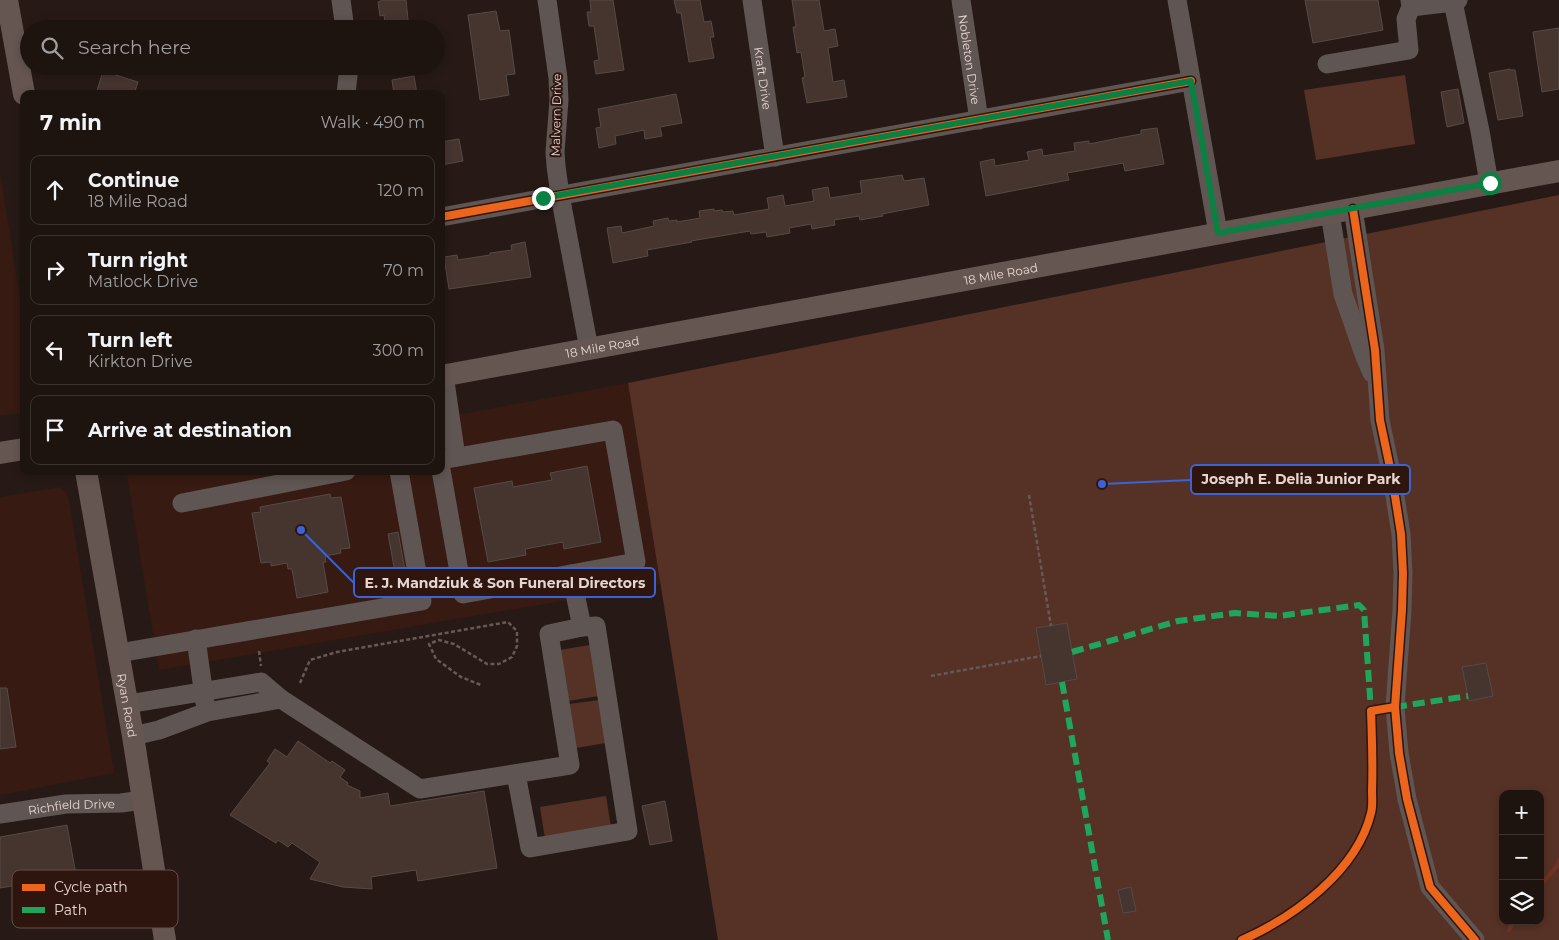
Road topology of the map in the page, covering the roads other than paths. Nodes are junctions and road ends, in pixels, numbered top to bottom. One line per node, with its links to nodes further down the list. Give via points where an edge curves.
1 (7, 0): 11 (main road)
2 (341, 0): 9 (street)
3 (547, 0): 21 (street, Malvern Drive, via 558,78 555,152)
4 (752, 0): 18 (street, Kraft Drive)
5 (962, 0): 17 (street, Nobleton Drive)
6 (1176, 0): 14 (street)
7 (1454, 1): 8 (street); 20 (street)
8 (1410, 4): 10 (street, via 1406,19 1409,50)
9 (344, 20)
10 (1326, 64)
11 (20, 72)
12 (21, 75): 15 (main road)
13 (348, 75): 16 (street)
14 (1191, 81): 17 (street); 25 (street)
15 (23, 90)
16 (346, 90)
17 (979, 120): 18 (street)
18 (775, 157): 21 (street)
19 (1559, 170): 20 (main road, 18 Mile Road)
20 (1490, 183): 22 (main road, 18 Mile Road)
21 (560, 195): 24 (street); 26 (street, Malvern Drive)
22 (1352, 209): 23 (main road, 18 Mile Road); 28 (street, via 1375,350)
23 (1330, 213): 25 (main road, 18 Mile Road); 28 (street, via 1343,294)
24 (445, 215)
25 (1218, 233): 26 (main road, 18 Mile Road)
26 (589, 349): 27 (main road, 18 Mile Road)
27 (445, 375)
28 (1376, 382): 51 (street, via 1401,534 1402,610 1395,707 1398,753 1430,887)
29 (445, 409): 32 (street)
30 (20, 450): 31 (main road)
31 (0, 453)
32 (448, 459): 38 (street, via 613,430 636,562)
33 (87, 475): 41 (main road, Ryan Road)
34 (326, 475): 37 (street)
35 (400, 475): 40 (street, via 422,600)
36 (442, 475): 38 (street, via 463,594)
37 (182, 503)
38 (571, 574): 39 (street)
39 (582, 627): 47 (street, via 549,634 570,765); 47 (street, via 596,626 628,831 530,848)
40 (196, 639): 41 (street); 42 (street)
41 (118, 653): 44 (main road, Ryan Road)
42 (203, 692): 43 (street, via 261,682); 44 (street); 45 (street)
43 (281, 699): 45 (street); 47 (street, via 420,790)
44 (128, 704): 46 (main road, Ryan Road)
45 (207, 712): 46 (street, via 160,730)
46 (133, 736): 48 (main road, Ryan Road)
47 (516, 774)
48 (143, 800): 49 (street, Richfield Drive, via 66,804); 50 (main road, Ryan Road)
49 (0, 814)
50 (154, 870)
51 (1475, 940)

